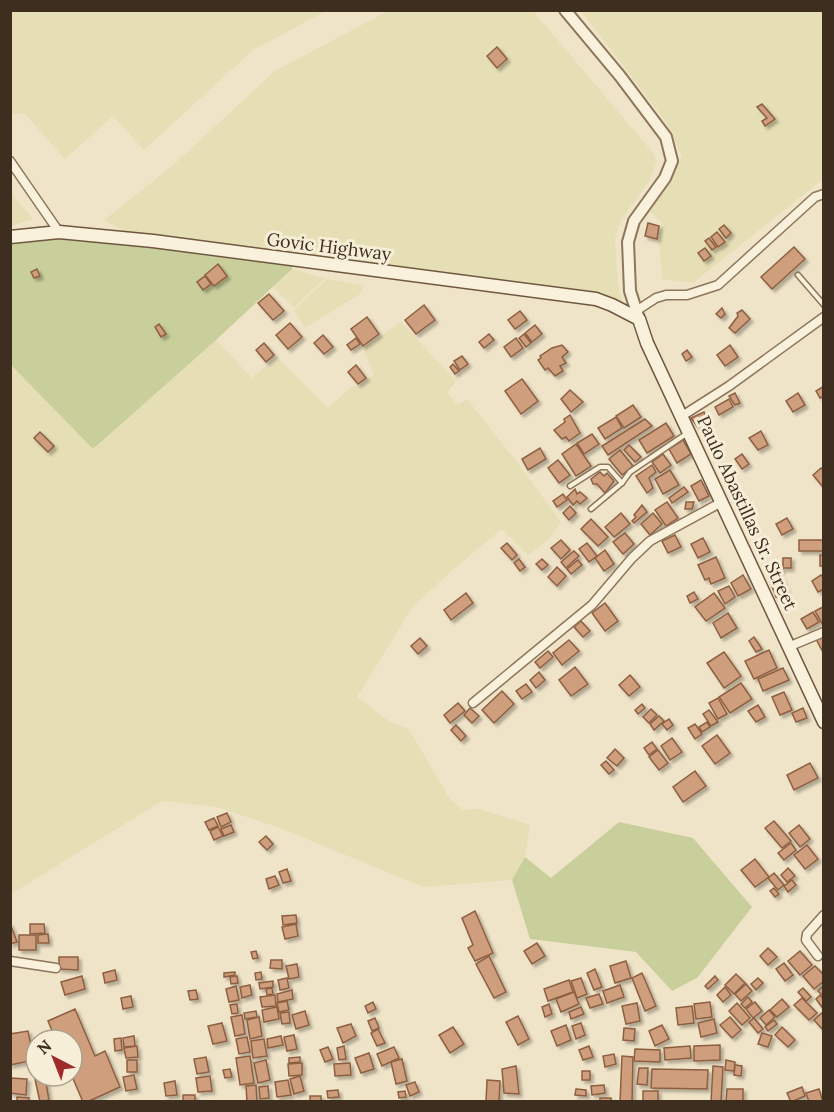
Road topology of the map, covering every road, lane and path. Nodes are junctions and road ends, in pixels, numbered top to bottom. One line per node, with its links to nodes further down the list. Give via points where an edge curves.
1 (565, 10): 8 (street, via 666,137 672,160 665,178 634,221 628,242 630,291)
2 (10, 162): 4 (street)
3 (824, 194): 8 (street, via 815,197 718,285 687,295 656,298)
4 (59, 232): 5 (main road, Govic Highway); 8 (main road, Govic Highway, via 596,299)
5 (10, 237)
6 (798, 276): 7 (lane)
7 (824, 305)
8 (638, 315): 10 (main road, Paulo Abastillas Sr. Street)
9 (824, 317): 10 (street)
10 (682, 416): 11 (main road, Paulo Abastillas Sr. Street)
11 (689, 432): 12 (lane, via 630,472); 14 (main road, Paulo Abastillas Sr. Street)
12 (622, 483): 13 (lane, via 608,466); 15 (lane)
13 (570, 486)
14 (720, 503): 17 (main road, Paulo Abastillas Sr. Street); 18 (street, via 650,542 592,605)
15 (591, 509)
16 (824, 632): 17 (street)
17 (788, 647): 19 (main road, Paulo Abastillas Sr. Street)
18 (473, 703)
19 (824, 722)
20 (824, 915): 21 (street, via 806,940)
21 (818, 956)
22 (10, 961): 23 (street)
23 (56, 968)

